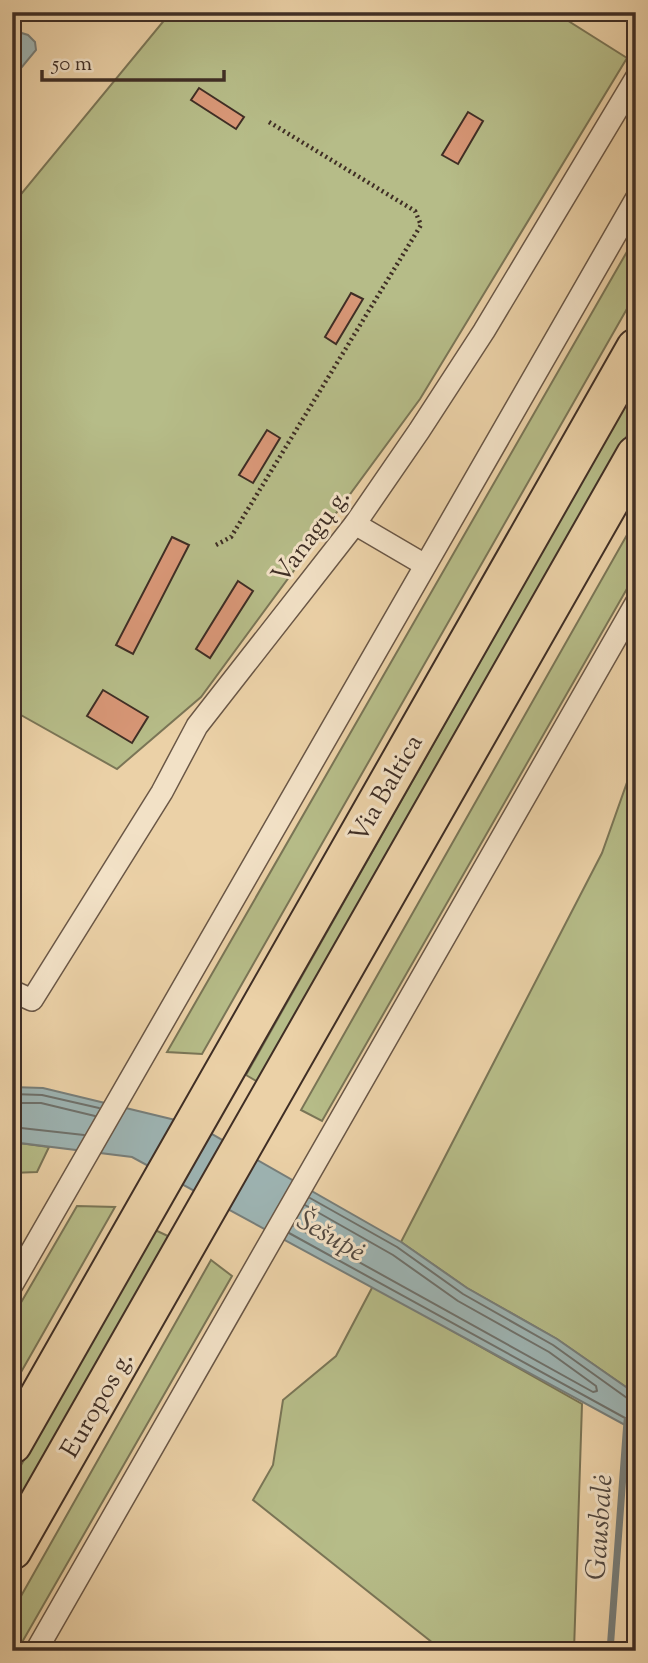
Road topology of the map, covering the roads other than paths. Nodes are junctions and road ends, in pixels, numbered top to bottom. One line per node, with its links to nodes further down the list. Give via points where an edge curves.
1 (636, 78): 5 (street, Vanagų g., via 484,331)
2 (636, 199): 6 (street)
3 (636, 348): 9 (highway, Via Baltica)
4 (636, 455): 10 (highway, Via Baltica)
5 (355, 524): 6 (street); 8 (street, Vanagų g., via 197,726 162,792 32,1000)
6 (425, 565): 11 (street)
7 (636, 603): 14 (street)
8 (12, 991)
9 (135, 1228): 12 (highway, Europos g.)
10 (179, 1257): 13 (highway, Europos g.)
11 (12, 1285)
12 (12, 1444)
13 (12, 1550)
14 (36, 1651)

